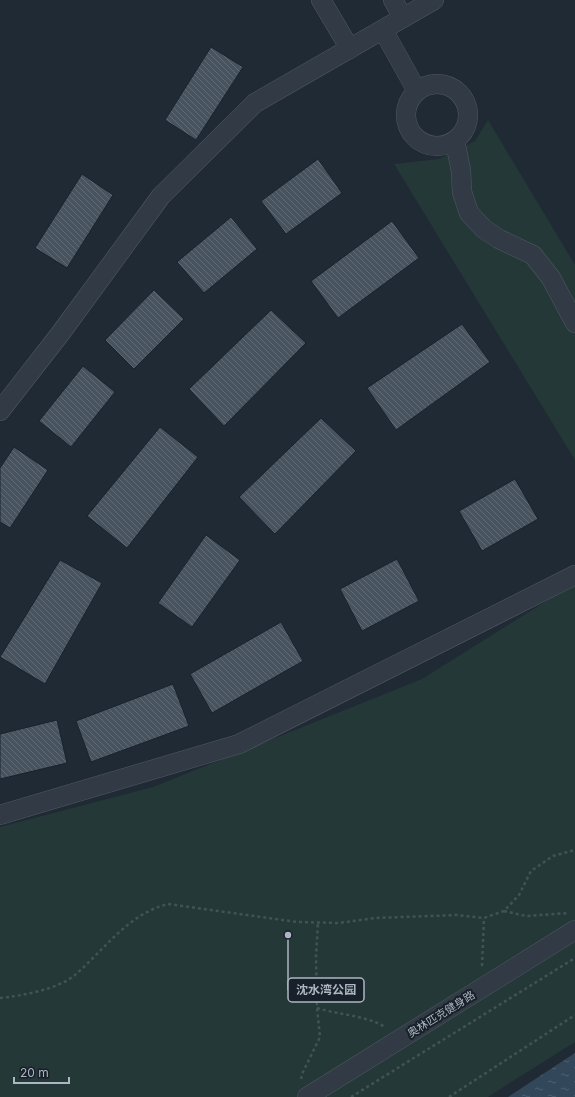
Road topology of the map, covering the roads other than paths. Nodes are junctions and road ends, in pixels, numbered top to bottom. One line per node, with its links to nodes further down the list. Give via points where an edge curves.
1 (321, 0): 6 (street)
2 (393, 0): 4 (street)
3 (434, 0): 4 (street)
4 (403, 18): 5 (street)
5 (383, 30): 6 (street); 7 (street)
6 (350, 49): 10 (street, via 255,103 161,196)
7 (418, 91): 8 (street, via 410,99 406,109 406,120 413,134 425,144 435,146); 8 (street, via 436,84 446,85 462,97 467,105 468,115 462,134)
8 (455, 141): 9 (street, via 462,192 469,213 484,229 533,255 551,278)
9 (575, 323)
10 (0, 411)
11 (575, 575): 12 (street, via 239,744)
12 (0, 815)
13 (575, 930): 14 (street, 奥林匹克健身路, via 398,1040)
14 (304, 1090)

